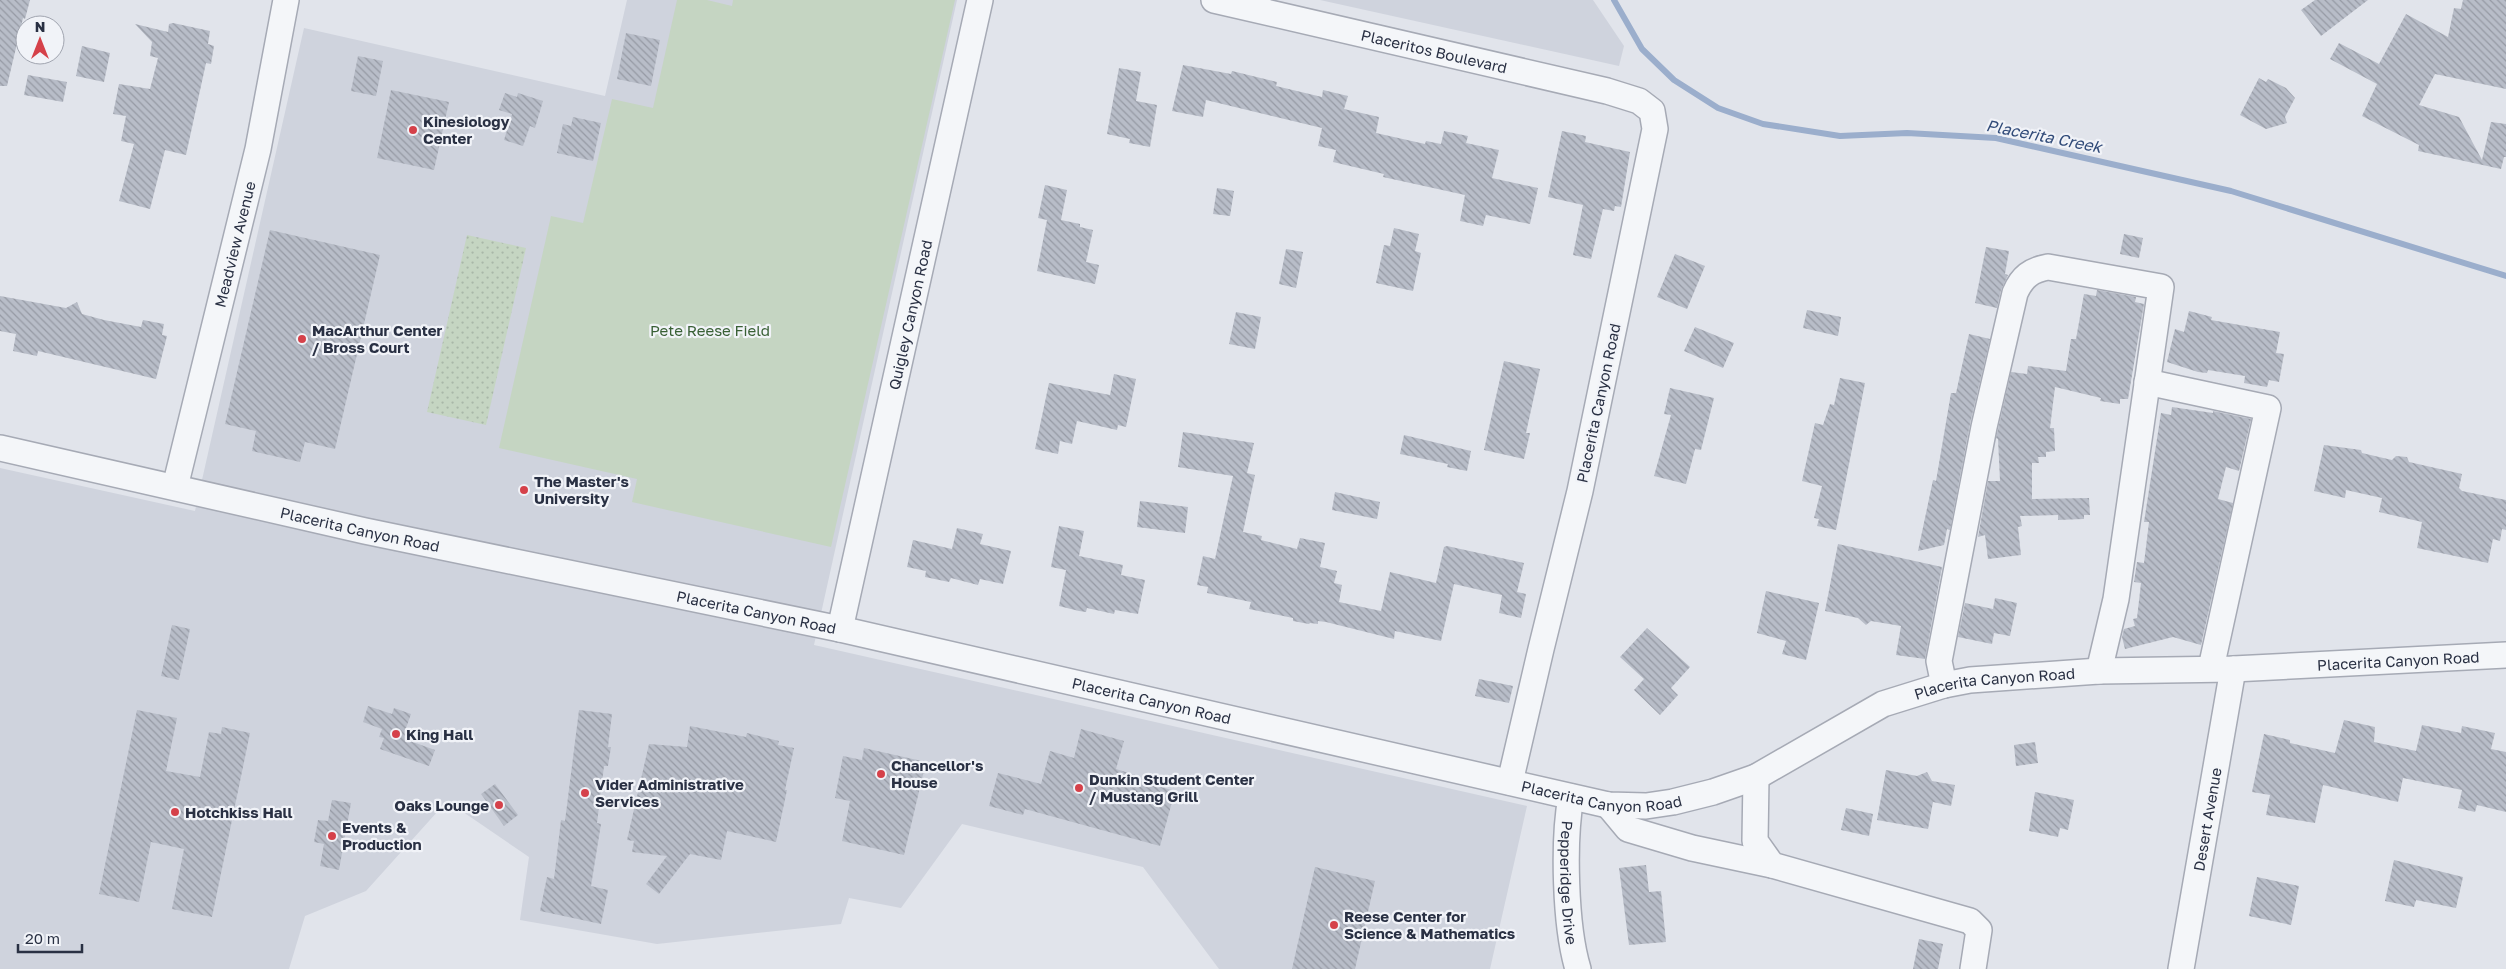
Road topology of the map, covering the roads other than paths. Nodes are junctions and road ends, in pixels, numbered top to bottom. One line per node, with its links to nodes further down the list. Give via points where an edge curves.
1 (286, 0): 7 (street, Meadview Avenue, via 258,149)
2 (980, 0): 8 (street, Quigley Canyon Road)
3 (1214, 0): 4 (street, Placeritos Boulevard, via 1607,91 1639,101)
4 (1652, 111): 14 (street, Placerita Canyon Road, via 1655,129 1580,491)
5 (2147, 382): 10 (street, Desert Avenue, via 2268,408); 11 (street, via 2116,599); 12 (street, via 2161,287 2048,267 2032,272 2019,283 1984,427 1939,661)
6 (0, 448): 7 (street, Placerita Canyon Road)
7 (175, 487): 8 (street, Placerita Canyon Road)
8 (840, 629): 14 (street, Placerita Canyon Road)
9 (2506, 655): 10 (street, Placerita Canyon Road)
10 (2222, 669): 11 (street, Placerita Canyon Road); 20 (street, Desert Avenue)
11 (2100, 671): 12 (street, Placerita Canyon Road, via 1988,678)
12 (1944, 685): 13 (street, Placerita Canyon Road, via 1883,704)
13 (1756, 777): 16 (street, Placerita Canyon Road, via 1673,802 1646,806); 17 (street, via 1755,841)
14 (1510, 782): 15 (street, Placerita Canyon Road)
15 (1571, 796): 16 (street, Placerita Canyon Road); 18 (street, Pepperidge Drive, via 1568,813 1568,900)
16 (1608, 805): 17 (street, via 1628,829 1692,848)
17 (1772, 865): 19 (street, via 1970,921 1979,930)
18 (1578, 969)
19 (1973, 969)
20 (2181, 969)

